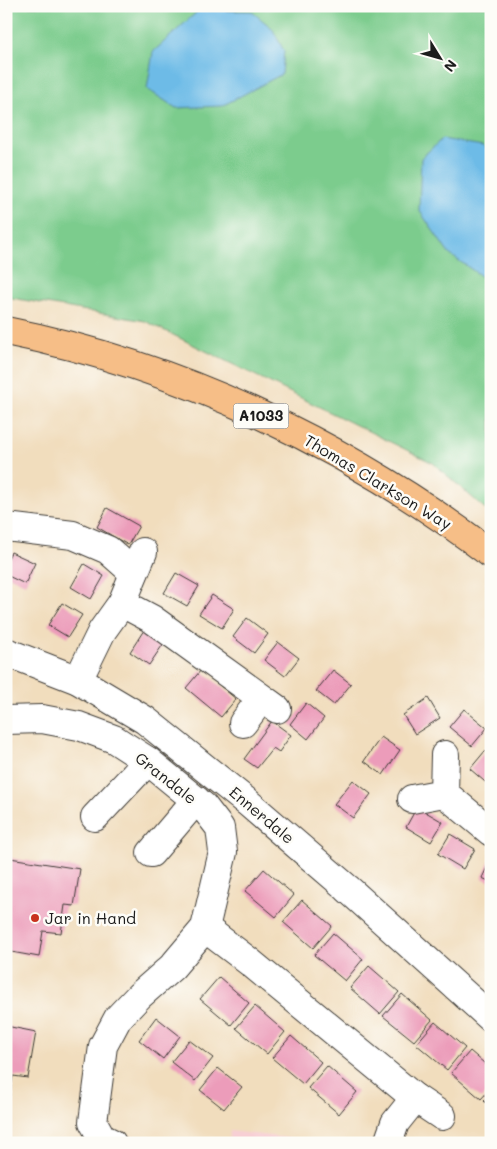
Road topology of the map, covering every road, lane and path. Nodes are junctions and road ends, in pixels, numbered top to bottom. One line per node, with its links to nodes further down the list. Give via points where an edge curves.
1 (6, 331): 3 (highway, Thomas Clarkson Way / A1033, via 76,348 187,384 294,431 383,480)
2 (6, 527): 4 (street, via 73,535 139,563)
3 (491, 554)
4 (122, 603): 6 (street, via 102,632); 8 (street, via 152,618 269,704)
5 (6, 652): 6 (street, Ennerdale)
6 (78, 680): 18 (street, Ennerdale, via 145,720 247,802 348,888)
7 (6, 720): 10 (street, Grandale, via 42,719 79,726 114,739)
8 (243, 723)
9 (445, 755): 11 (street)
10 (148, 761): 13 (street, Grandale); 14 (street)
11 (444, 793): 12 (street); 15 (street)
12 (412, 799)
13 (196, 800): 16 (street); 17 (street, Grandale, via 220,828 223,852)
14 (95, 817)
15 (491, 832)
16 (151, 853)
17 (205, 928): 19 (street); 21 (street, Grandale, via 172,967 118,1018 103,1046 93,1122 102,1138)
18 (491, 1018)
19 (415, 1098): 20 (street); 22 (street, via 395,1122)
20 (442, 1116)
21 (112, 1143)
22 (388, 1143)

